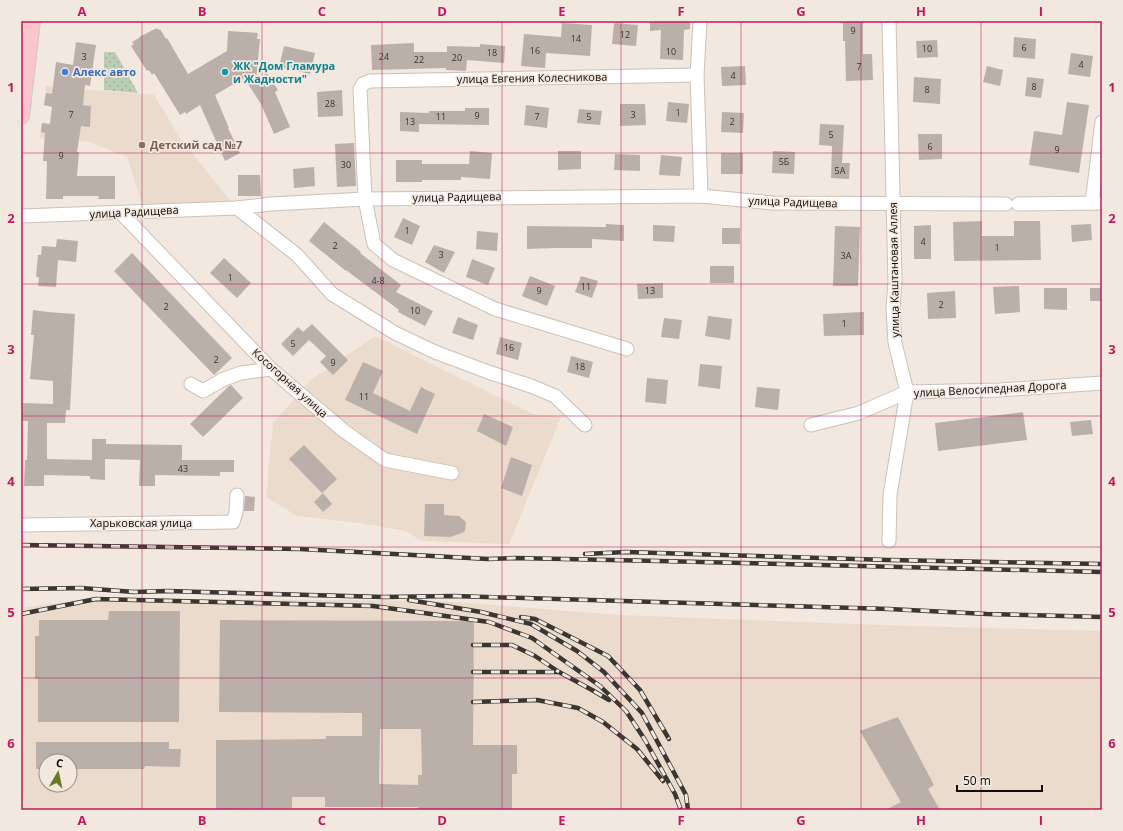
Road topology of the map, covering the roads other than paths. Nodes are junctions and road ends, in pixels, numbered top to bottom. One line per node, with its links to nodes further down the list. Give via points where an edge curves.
1 (32, 21): 5 (main road)
2 (700, 21): 4 (street)
3 (890, 21): 10 (street, улица Каштановая Аллея)
4 (697, 75): 7 (street); 8 (street, улица Евгения Колесникова, via 370,81 363,84 360,89)
5 (21, 116)
6 (1102, 122): 9 (street)
7 (701, 196): 8 (street, улица Радищева); 10 (street, улица Радищева, via 773,203)
8 (365, 199): 11 (street, улица Радищева); 14 (street, via 374,244 394,260 495,309)
9 (1097, 203): 10 (street, улица Радищева)
10 (893, 204): 18 (street, улица Каштановая Аллея, via 895,336)
11 (237, 208): 12 (street, улица Радищева); 19 (street, via 297,255 332,294 395,333 435,352 555,396)
12 (121, 213): 13 (street, улица Радищева); 15 (street, Косогорная улица)
13 (21, 216)
14 (627, 348)
15 (271, 369): 17 (street, via 241,373 203,391); 21 (street, Косогорная улица, via 384,460)
16 (1102, 382): 18 (street, улица Велосипедная Дорога, via 1000,390)
17 (191, 384)
18 (907, 392): 20 (street, улица Велосипедная Дорога, via 859,413); 24 (street, улица Каштановая Аллея, via 890,495)
19 (585, 425)
20 (811, 425)
21 (452, 473)
22 (237, 495): 23 (street, Харьковская улица, via 233,522)
23 (21, 525)
24 (889, 541)

